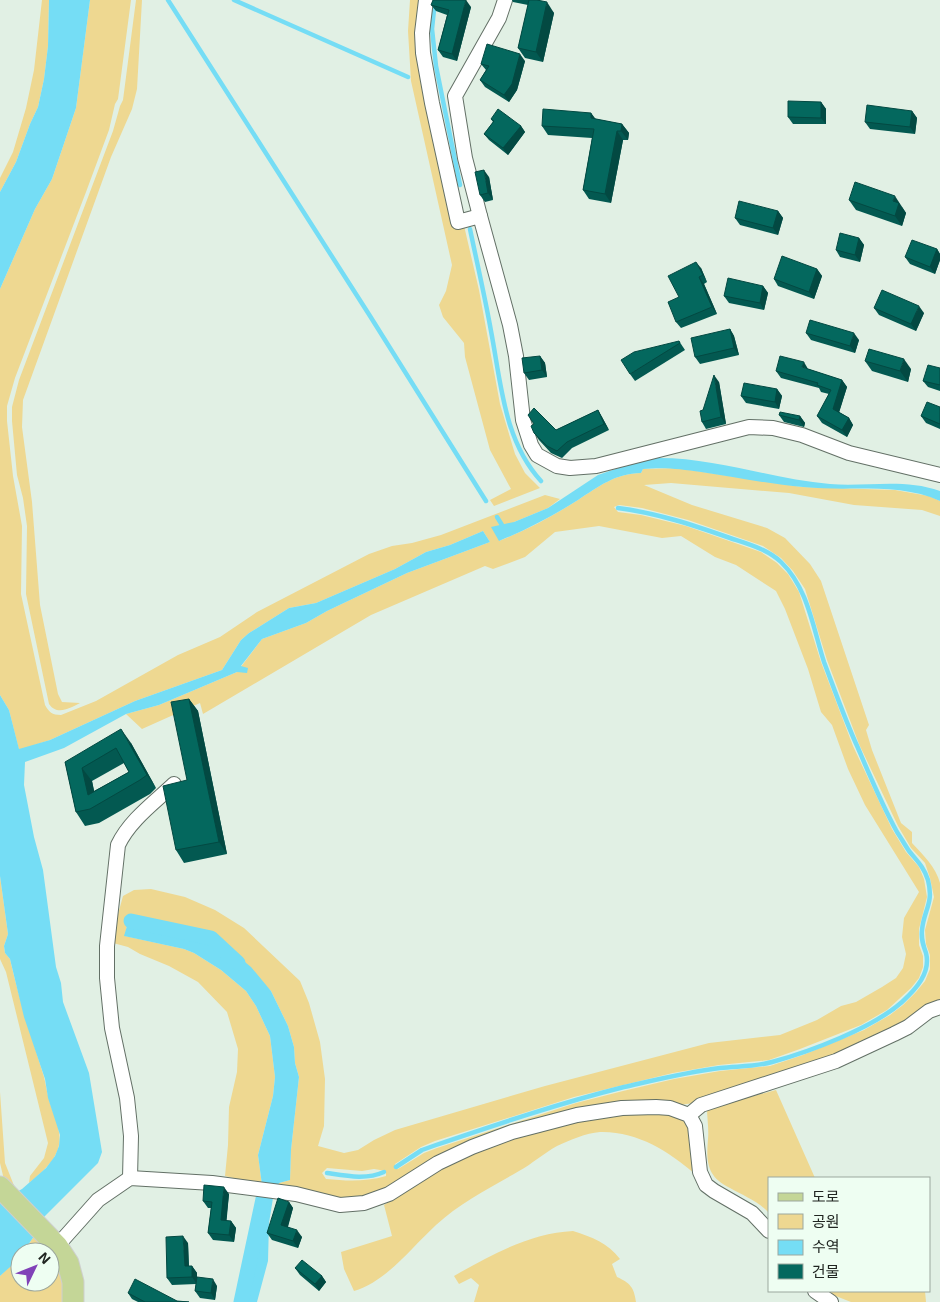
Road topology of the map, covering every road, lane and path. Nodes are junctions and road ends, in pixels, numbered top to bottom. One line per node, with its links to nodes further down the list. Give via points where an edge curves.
1 (426, 0): 3 (street, via 423,53 458,222)
2 (505, 0): 3 (street, via 499,18 455,96 465,158)
3 (480, 216): 4 (street, via 510,325 522,420 537,455 545,461 570,468 596,466 749,427 802,435 849,453)
4 (940, 475)
5 (174, 784): 8 (street, via 134,821 118,845 107,978 112,1028 127,1098 131,1136)
6 (940, 1007): 7 (street, via 928,1011 908,1027 836,1061 700,1105)
7 (689, 1115): 8 (street, via 670,1108 622,1108 530,1127 472,1147 438,1163 388,1194 364,1203 340,1205 296,1194 212,1183); 10 (street, via 695,1126 700,1172 706,1185 752,1213)
8 (130, 1178): 12 (street, via 98,1200)
9 (4, 1191): 11 (main road)
10 (768, 1230)
11 (53, 1242)
12 (60, 1243)
13 (60, 1251): 15 (main road, via 74,1282)
14 (816, 1292): 16 (street)
15 (73, 1302)
16 (831, 1302)

